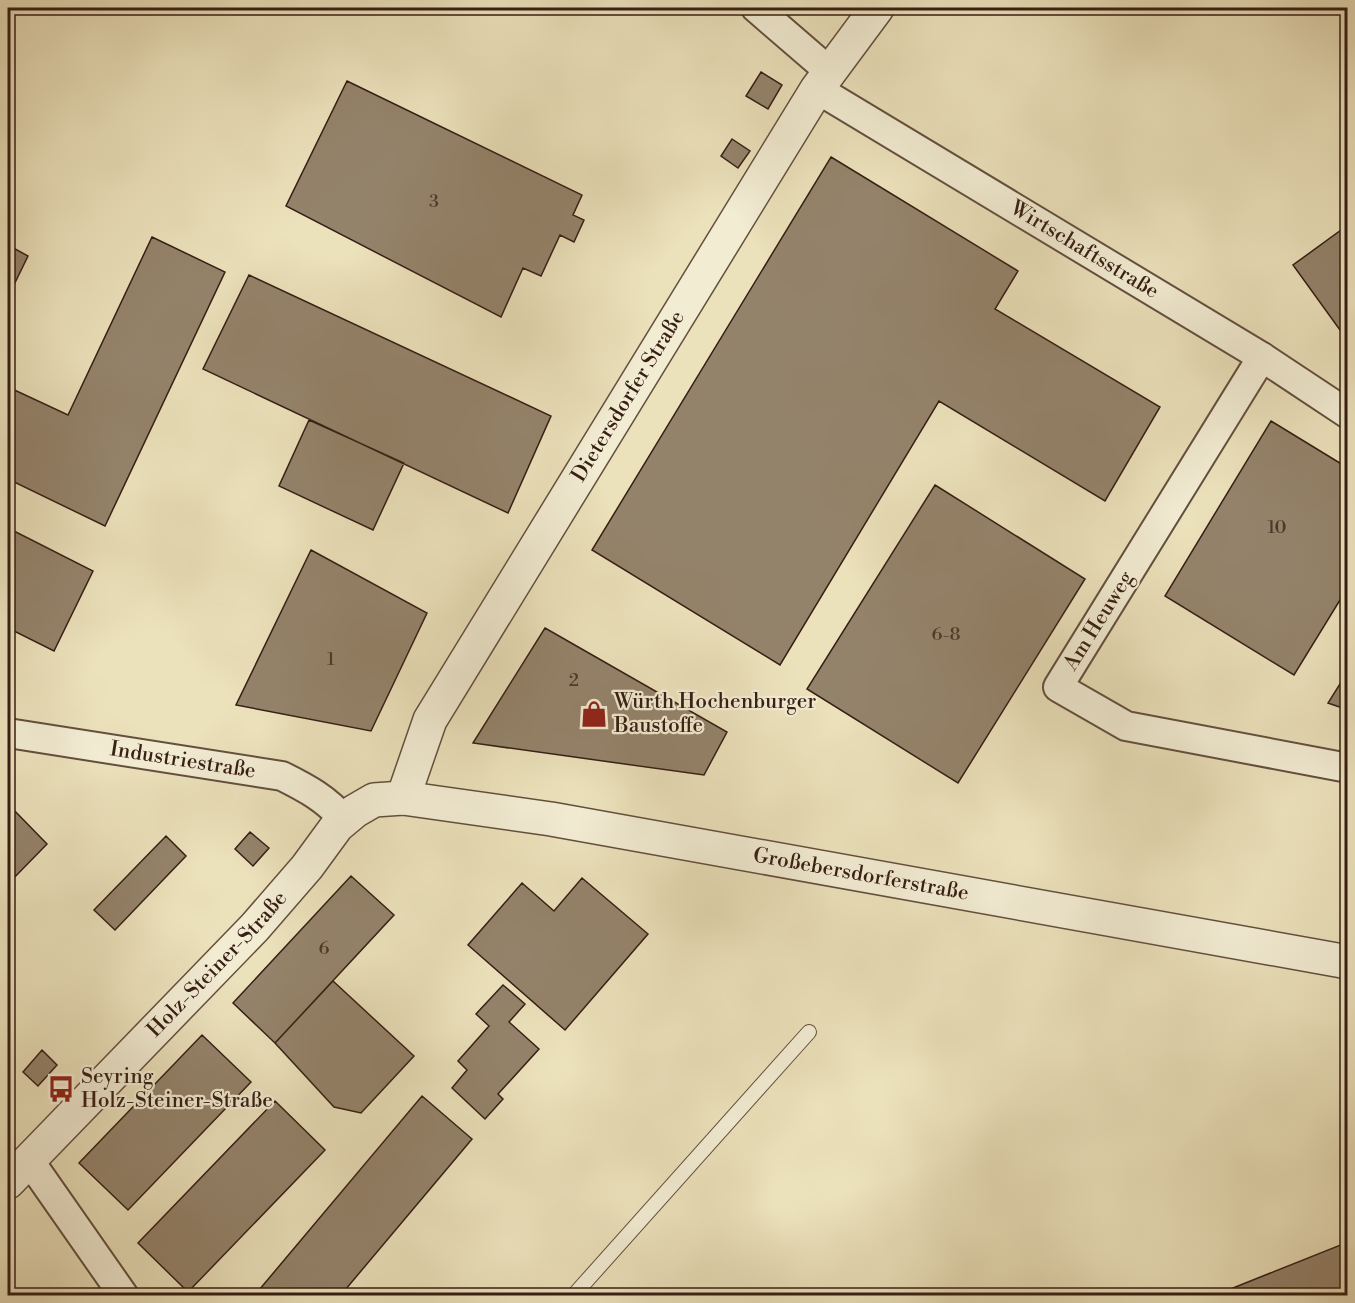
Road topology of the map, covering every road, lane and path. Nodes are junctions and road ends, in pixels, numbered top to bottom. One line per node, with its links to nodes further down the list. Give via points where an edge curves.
1 (756, 8): 3 (street, Wirtschaftsstraße)
2 (877, 8): 3 (street, Dietersdorfer Straße)
3 (823, 80): 4 (street, Wirtschaftsstraße); 8 (street, Dietersdorfer Straße, via 430,720)
4 (1262, 357): 5 (street, Wirtschaftsstraße); 7 (street, Am Heuweg, via 1058,687 1126,726)
5 (1347, 414)
6 (8, 733): 9 (street, Industriestraße, via 282,776 309,790)
7 (1347, 768)
8 (389, 799): 9 (street, Holz-Steiner-Straße); 10 (street, Großebersdorferstraße, via 639,834)
9 (344, 819): 12 (street, Holz-Steiner-Straße, via 255,927)
10 (1347, 962)
11 (809, 1032): 14 (lane)
12 (18, 1171): 13 (street)
13 (124, 1296)
14 (573, 1296)

